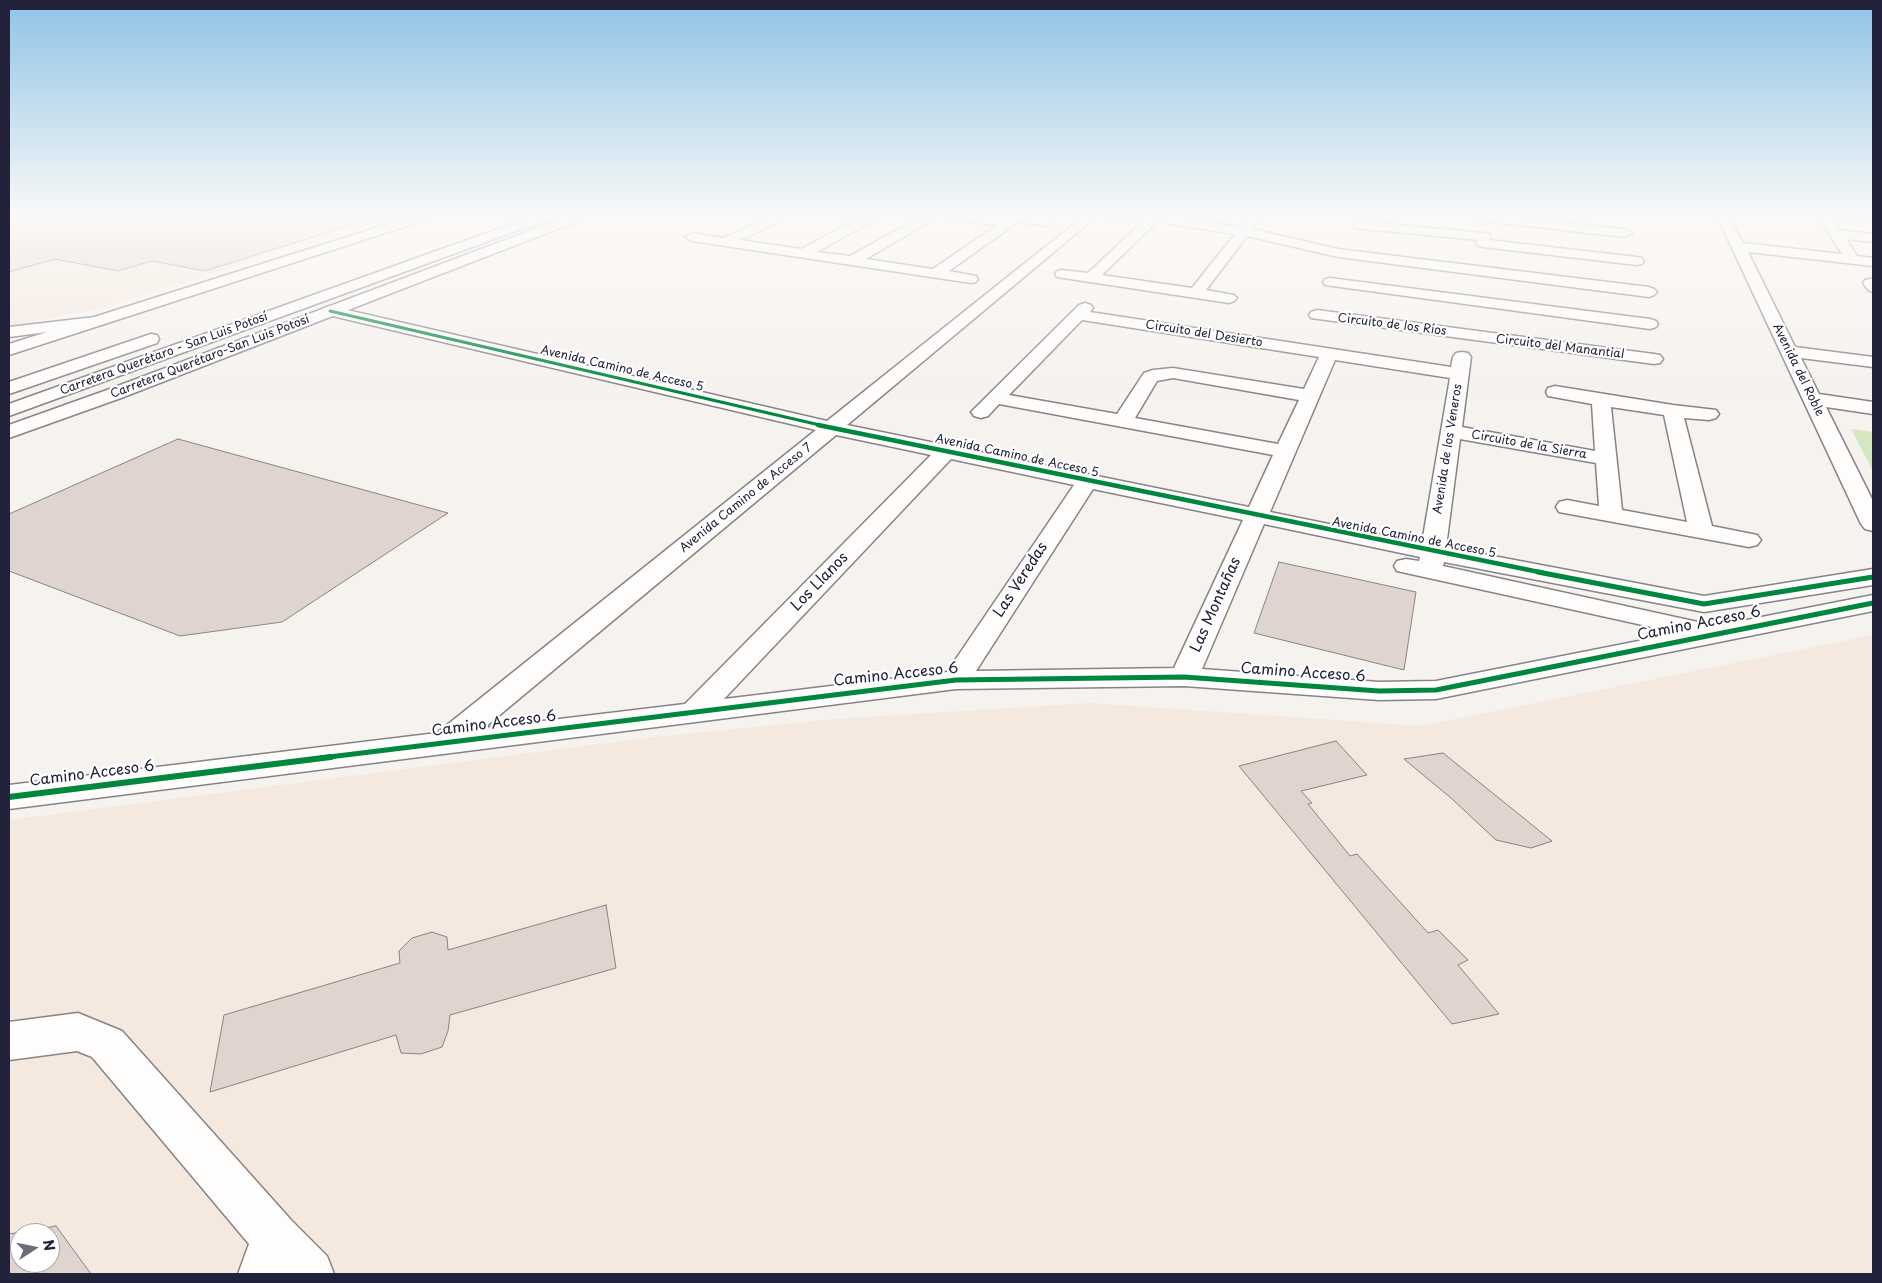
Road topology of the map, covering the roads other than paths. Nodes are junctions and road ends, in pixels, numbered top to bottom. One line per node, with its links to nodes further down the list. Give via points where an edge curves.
1 (238, 276): 20 (main road)
2 (395, 276): 17 (main road, Carretera Querétaro - San Luis Potosí)
3 (408, 276): 17 (main road, Carretera Querétaro-San Luis Potosí)
4 (948, 276): 13 (main road)
5 (1018, 276): 46 (main road, Avenida Camino de Acceso 7)
6 (1076, 276): 12 (main road)
7 (1209, 276): 14 (main road)
8 (1477, 276): 16 (main road, Avenida de los Veneros)
9 (1505, 276): 18 (main road)
10 (1640, 276): 18 (main road)
11 (1752, 276): 25 (main road, Avenida del Roble)
12 (1091, 278): 14 (main road)
13 (971, 279)
14 (1196, 293): 15 (main road)
15 (1229, 298)
16 (1473, 301): 18 (main road, Circuito de los Ríos); 26 (main road, Avenida de los Veneros); 26 (main road, Circuito de los Ríos, via 1332,277 1315,318)
17 (325, 304): 19 (main road, Carretera Querétaro-San Luis Potosí); 22 (main road, Avenida Camino de Acceso 5); 40 (main road, Carretera Querétaro - San Luis Potosí)
18 (1650, 308): 26 (main road, Circuito del Manantial, via 1655,364)
19 (308, 320): 22 (main road, Avenida Camino de Acceso 5); 45 (main road, Carretera Querétaro-San Luis Potosí)
20 (95, 322): 21 (main road); 24 (main road)
21 (9, 332)
22 (390, 332): 28 (main road, Avenida Camino de Acceso 5)
23 (166, 334): 32 (main road, Carretera Querétaro - San Luis Potosí)
24 (9, 350)
25 (1789, 351): 29 (main road); 37 (main road, Avenida del Roble)
26 (1463, 353): 27 (main road, Circuito del Desierto); 44 (main road, Avenida de los Veneros)
27 (1329, 354): 35 (main road); 43 (main road, Circuito del Desierto, via 1082,311 988,405)
28 (487, 355): 30 (main road, Avenida Camino de Acceso 5); 31 (main road, Avenida Camino de Acceso 5)
29 (1873, 362)
30 (592, 372): 31 (main road); 34 (main road, Avenida Camino de Acceso 5)
31 (569, 381): 38 (main road, Avenida Camino de Acceso 5)
32 (9, 388)
33 (1555, 392): 36 (main road)
34 (686, 394): 38 (main road); 46 (main road, Avenida Camino de Acceso 5)
35 (1310, 396): 43 (main road, via 1159,374 1150,377); 47 (main road)
36 (1601, 399): 41 (main road); 48 (main road, Circuito de la Sierra)
37 (1812, 399): 39 (main road); 54 (main road, Avenida del Roble)
38 (666, 405): 46 (main road, Avenida Camino de Acceso 5)
39 (1873, 408)
40 (9, 410)
41 (1673, 410): 42 (main road); 55 (main road)
42 (1709, 414)
43 (1123, 422): 47 (main road, Circuito del Desierto)
44 (1451, 431): 48 (main road, Circuito de la Sierra); 57 (main road, Avenida de los Veneros)
45 (9, 432)
46 (823, 435): 49 (main road, Avenida Camino de Acceso 5); 65 (main road, Avenida Camino de Acceso 7)
47 (1285, 451): 53 (main road)
48 (1607, 458): 52 (main road, Circuito de la Sierra)
49 (939, 459): 50 (main road, Avenida Camino de Acceso 5); 64 (main road, Los Llanos)
50 (1082, 489): 53 (main road, Avenida Camino de Acceso 5); 63 (main road, Las Veredas)
51 (1566, 506): 52 (main road)
52 (1611, 515): 55 (main road)
53 (1252, 524): 57 (main road, Avenida Camino de Acceso 5); 62 (main road, Las Montañas)
54 (1873, 524)
55 (1701, 531): 56 (main road)
56 (1749, 540)
57 (1431, 562): 60 (main road, Avenida Camino de Acceso 5); 61 (main road, Avenida Camino de Acceso 5)
58 (1873, 577): 60 (main road, Camino Acceso 6)
59 (1873, 603): 61 (main road, Camino Acceso 6)
60 (1704, 604): 61 (main road)
61 (1717, 633): 62 (main road, Camino Acceso 6, via 1436,690 1379,691)
62 (1184, 677): 63 (main road, Camino Acceso 6)
63 (956, 680): 64 (main road, Camino Acceso 6)
64 (694, 712): 65 (main road, Camino Acceso 6)
65 (447, 742): 66 (main road, Camino Acceso 6)
66 (9, 797)
67 (9, 1041): 68 (main road, via 78,1032 107,1044)
68 (269, 1256): 69 (main road)
69 (310, 1274)

